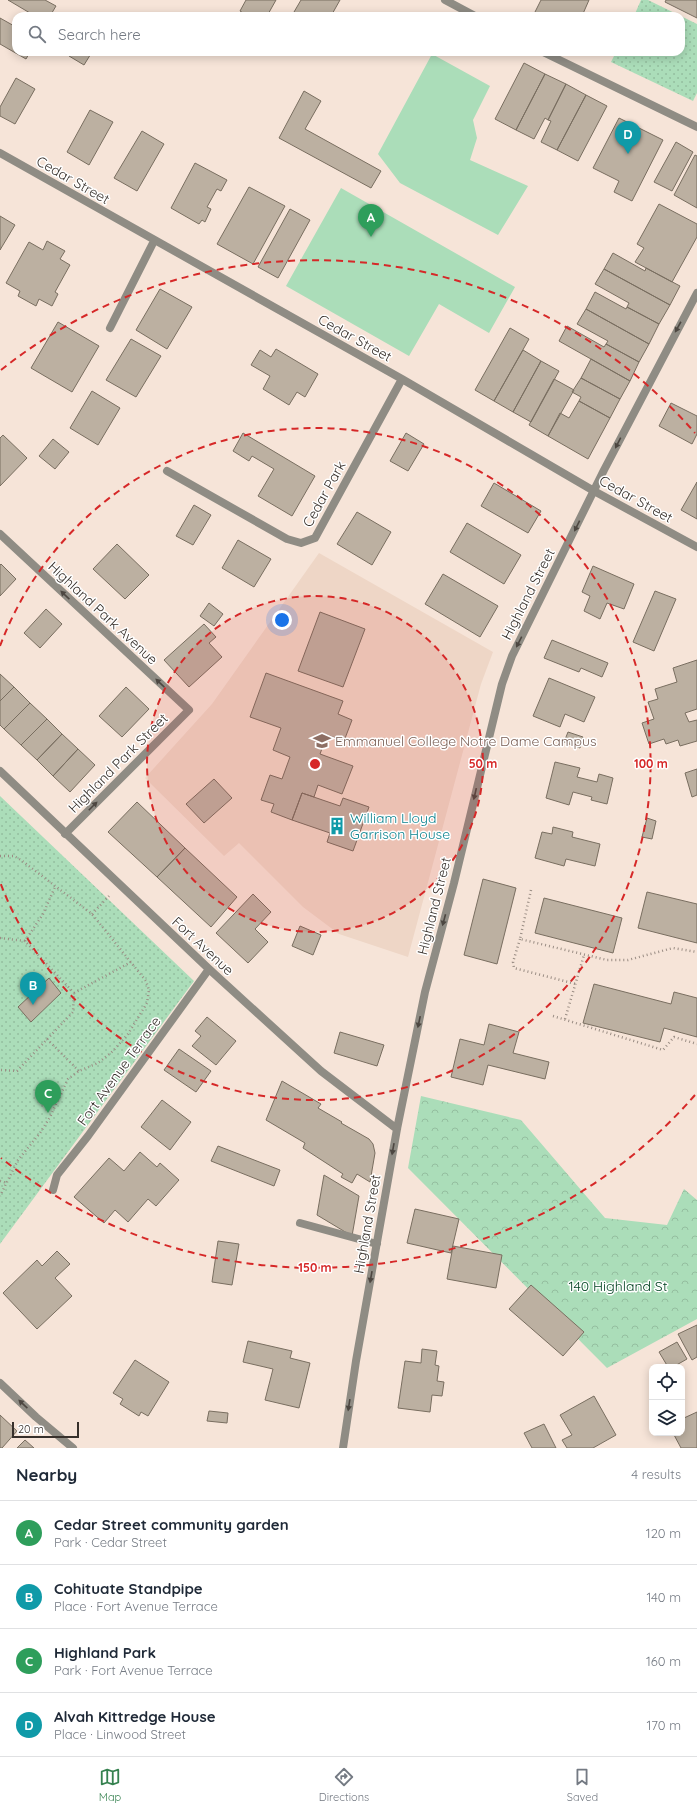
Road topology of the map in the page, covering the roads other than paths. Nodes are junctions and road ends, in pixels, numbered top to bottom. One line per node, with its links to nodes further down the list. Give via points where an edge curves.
1 (445, 0): 2 (street)
2 (468, 12)
3 (551, 56): 4 (street)
4 (697, 127)
5 (0, 153): 6 (street, Cedar Street)
6 (154, 241): 8 (street); 9 (street, Cedar Street)
7 (697, 293): 11 (street, Highland Street, one-way to 11)
8 (110, 328)
9 (402, 379): 10 (street, Cedar Park, via 315,538 301,543 287,539); 11 (street, Cedar Street)
10 (166, 471)
11 (594, 491): 13 (street, Cedar Street); 18 (street, Highland Street, one-way to 18, via 512,656 502,684 425,992)
12 (0, 534): 14 (street, Highland Park Avenue, one-way to 12)
13 (697, 547)
14 (189, 710): 16 (street, Highland Park Street, one-way to 14)
15 (0, 771): 16 (street, Fort Avenue)
16 (65, 834): 17 (street, Fort Avenue)
17 (208, 969): 18 (street, Fort Avenue, via 321,1071); 19 (street, Fort Avenue Terrace, via 57,1175)
18 (396, 1129): 21 (street, Highland Street, one-way to 21)
19 (53, 1190)
20 (300, 1223): 21 (street)
21 (377, 1244): 24 (street, Highland Street, one-way to 24)
22 (0, 1383): 23 (street, one-way to 22)
23 (73, 1448)
24 (343, 1448)

